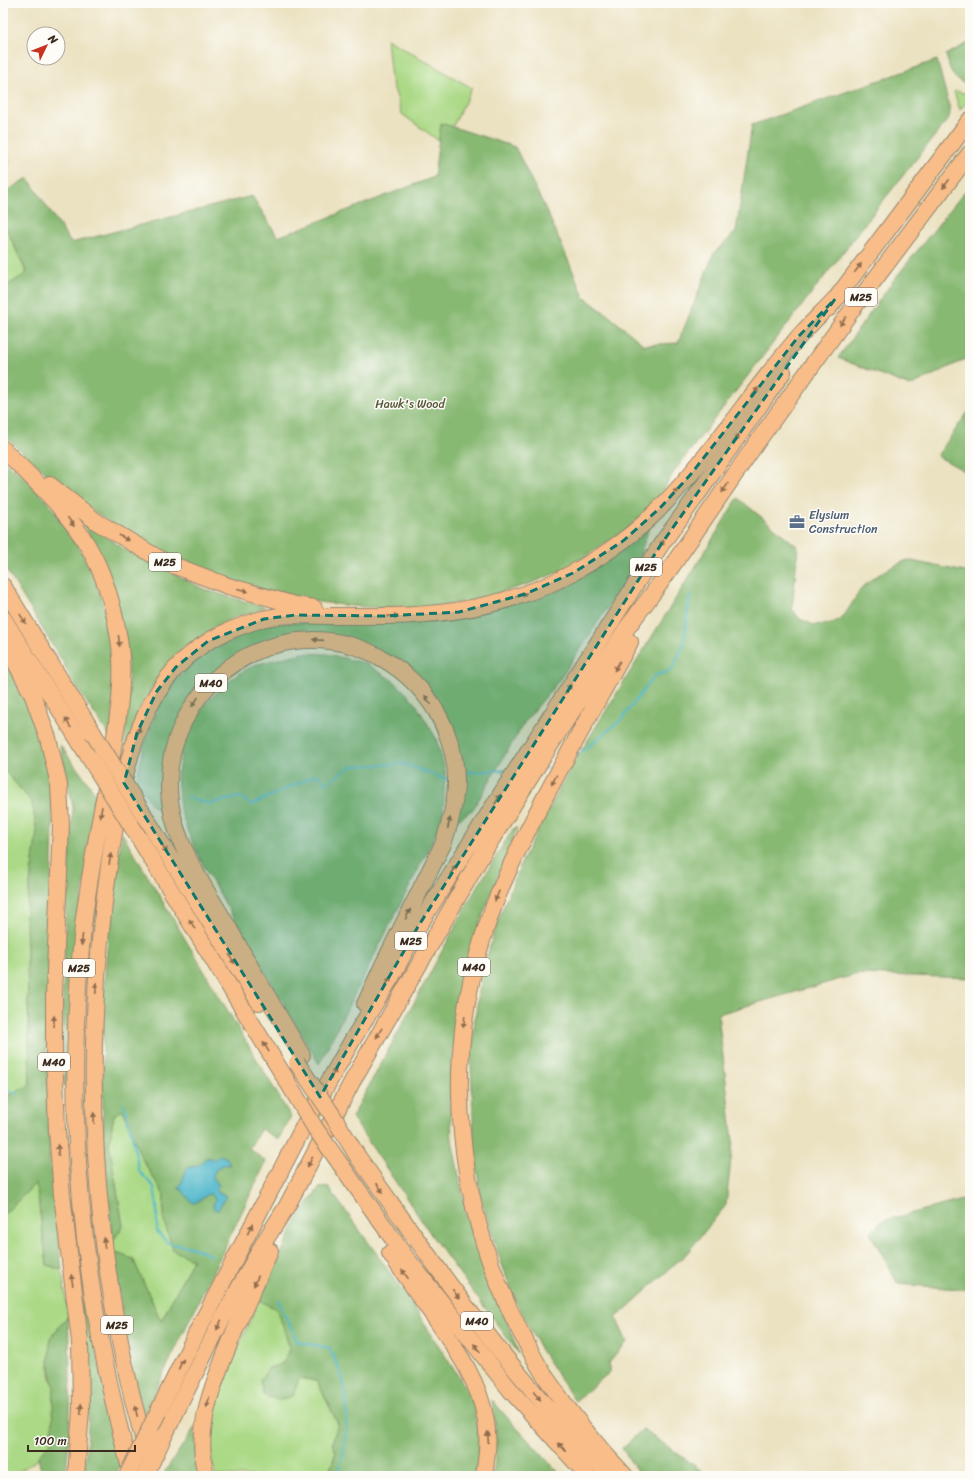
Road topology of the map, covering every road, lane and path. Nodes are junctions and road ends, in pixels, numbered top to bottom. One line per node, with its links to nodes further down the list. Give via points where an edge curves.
1 (970, 120): 3 (highway, M25, one-way to 1)
2 (970, 153): 5 (highway, M25, one-way to 5, via 845,319)
3 (835, 299): 7 (highway, M25, one-way to 3, via 429,615 459,612 491,604 556,582 609,551 649,519 691,474 798,337); 10 (highway, M25, one-way to 3, via 392,976 419,925 658,549)
4 (3, 449): 7 (highway, M25, one-way to 7, via 97,522 165,562 235,588 295,605); 16 (highway, M25, one-way to 16, via 60,508 88,547 111,601 118,634 121,662 118,714 89,881 80,963 75,1044 75,1116 88,1268 101,1345)
5 (662, 582): 13 (highway, M25, one-way to 13, via 627,628 483,853 347,1089); 23 (highway, M40, one-way to 23, via 519,846 496,898 479,950 467,1001 459,1074 461,1132 469,1188 480,1234 500,1288 546,1379)
6 (3, 586): 11 (highway, M40, one-way to 11, bridge)
7 (354, 615): 18 (highway, M25, one-way to 7, via 138,1422 112,1299 100,1209 94,1114 94,1028 100,936 113,836 123,788 137,734 157,691 176,667 197,649 221,634 264,619 295,615)
8 (3, 618): 12 (highway, M40, one-way to 8, bridge)
9 (3, 638): 14 (highway, M40, one-way to 9, via 81,1410 80,1340 62,1195 54,1052 61,824 58,785 48,738 33,696)
10 (353, 1039): 11 (highway, M40, one-way to 11, via 382,967 436,860 448,830 456,779 453,756 447,733 436,710 412,680 400,670 384,659 351,645 323,640 291,641 262,649 244,658 204,689 187,714 175,740 169,784 174,820 184,848); 15 (highway, M25, one-way to 10, bridge, via 200,1326 307,1120)
11 (299, 1059): 22 (highway, M40, one-way to 22, bridge, via 358,1157 446,1280 540,1399)
12 (346, 1179): 20 (highway, M40, one-way to 12, via 488,1434 484,1410 472,1378 452,1342 394,1258); 21 (highway, M40, one-way to 12, via 512,1392)
13 (287, 1206): 17 (highway, M25, one-way to 17, bridge, via 223,1317); 19 (highway, one-way to 19, via 211,1390 203,1428 202,1451)
14 (76, 1476)
15 (127, 1476)
16 (132, 1476)
17 (145, 1476)
18 (154, 1476)
19 (206, 1476)
20 (484, 1476)
21 (588, 1476)
22 (610, 1476)
23 (625, 1476)

